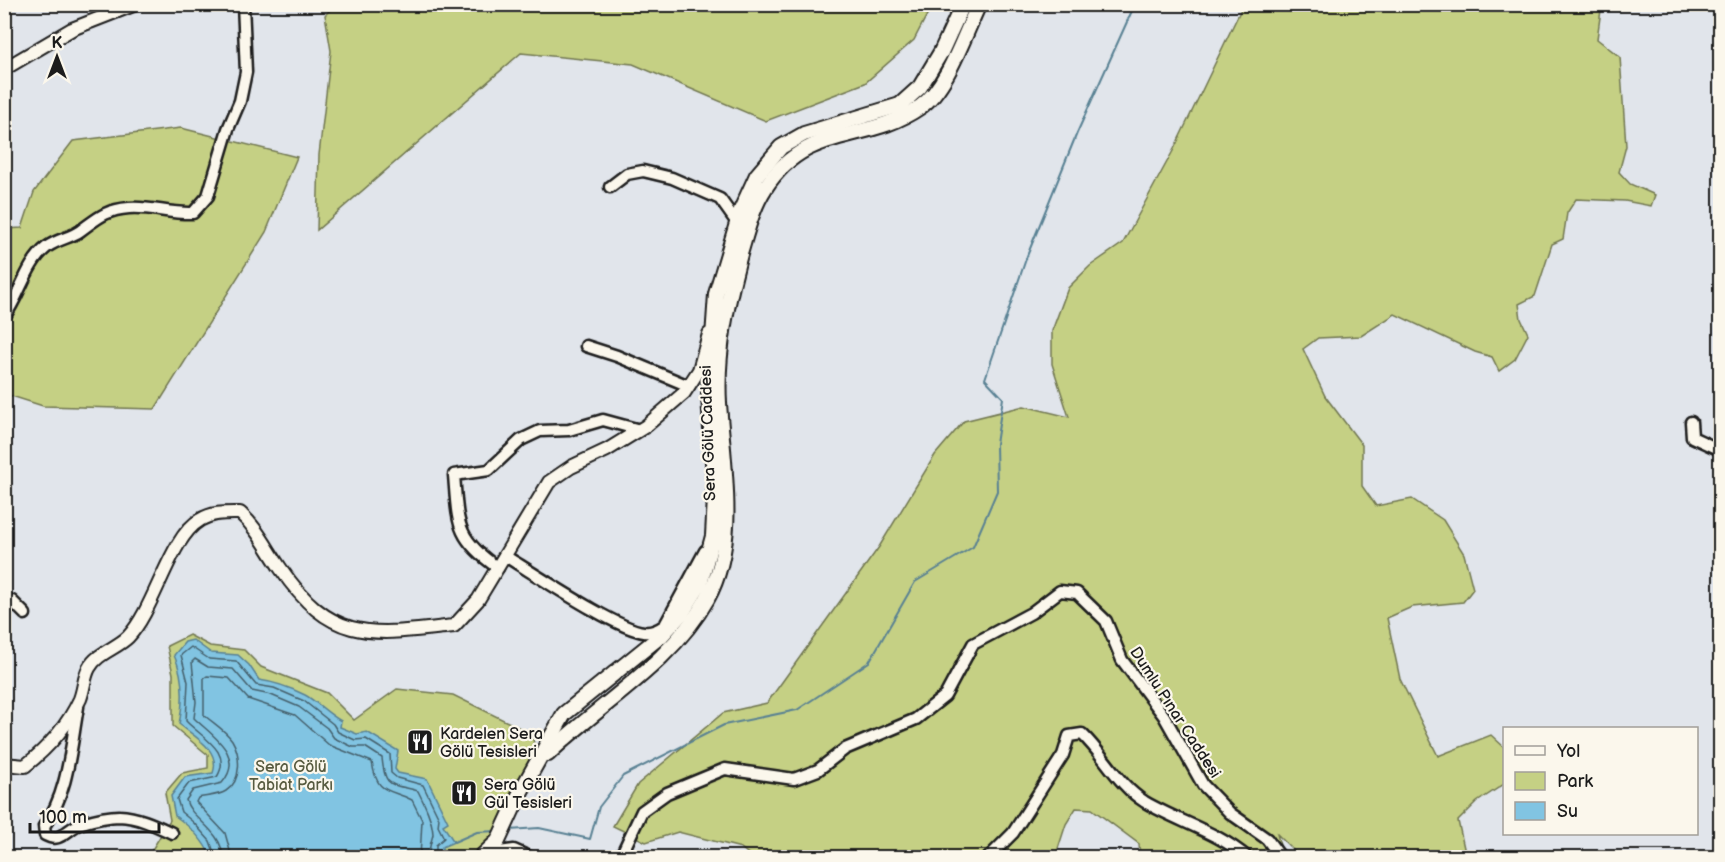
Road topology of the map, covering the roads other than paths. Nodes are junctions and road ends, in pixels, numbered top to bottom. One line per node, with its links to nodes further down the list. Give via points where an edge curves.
1 (136, 4): 5 (street, via 72,29)
2 (243, 4): 10 (street, via 246,72 208,196 193,213 129,208 97,216 72,236 46,248)
3 (963, 4): 7 (main road, Sera Gölü Caddesi, via 920,87 900,105 804,134 781,147 757,175)
4 (979, 4): 8 (main road, Sera Gölü Caddesi, via 940,84 922,106 882,126 805,148 784,163 765,188 748,220)
5 (4, 69)
6 (610, 186): 7 (street, via 627,174 643,171 672,178 720,199)
7 (737, 222): 8 (street); 11 (main road, Sera Gölü Caddesi, via 716,294)
8 (746, 234): 9 (main road, Sera Gölü Caddesi)
9 (726, 304): 11 (street); 17 (main road, Sera Gölü Caddesi, via 719,400)
10 (4, 317)
11 (713, 321): 13 (street, via 699,370); 18 (main road, Sera Gölü Caddesi, via 709,395 715,497)
12 (586, 346): 13 (street)
13 (689, 386): 15 (street)
14 (1691, 422): 16 (street, via 1692,437)
15 (640, 430): 19 (street, via 549,482); 20 (street, via 603,420 569,430 540,431 521,440 489,470 454,475 463,537 477,554)
16 (1720, 450)
17 (727, 504): 18 (street); 25 (main road, Sera Gölü Caddesi, via 724,549 707,599 679,636 643,672)
18 (713, 536): 19 (street, via 665,626 656,631 635,630); 25 (main road, Sera Gölü Caddesi, via 700,584 682,614 564,714)
19 (505, 556): 20 (street)
20 (498, 568): 23 (street, via 478,600 454,626 364,633 336,624 309,605 240,513 215,513 198,520 184,535 128,636 89,667)
21 (4, 598): 22 (street)
22 (25, 614)
23 (80, 698): 24 (street, via 64,726 40,754 25,765); 26 (street, via 60,794 53,815 44,826 45,835 60,838 80,824 117,816 143,820)
24 (4, 764)
25 (538, 764): 28 (main road, Sera Gölü Caddesi, via 498,841)
26 (172, 833)
27 (512, 854): 28 (street); 29 (street)
28 (483, 856)
29 (532, 858)
30 (620, 858): 33 (street, Dumlu Pınar Caddesi, via 642,811 667,793 725,769 794,779 818,770 845,749 916,719 945,696 973,644 1031,613 1060,591 1077,593 1106,621 1122,660 1164,716 1203,785 1230,813 1267,838)
31 (988, 858): 32 (street, via 1013,832 1063,755 1069,736 1082,734 1121,783 1145,802 1233,845)
32 (1248, 858)
33 (1281, 858)

